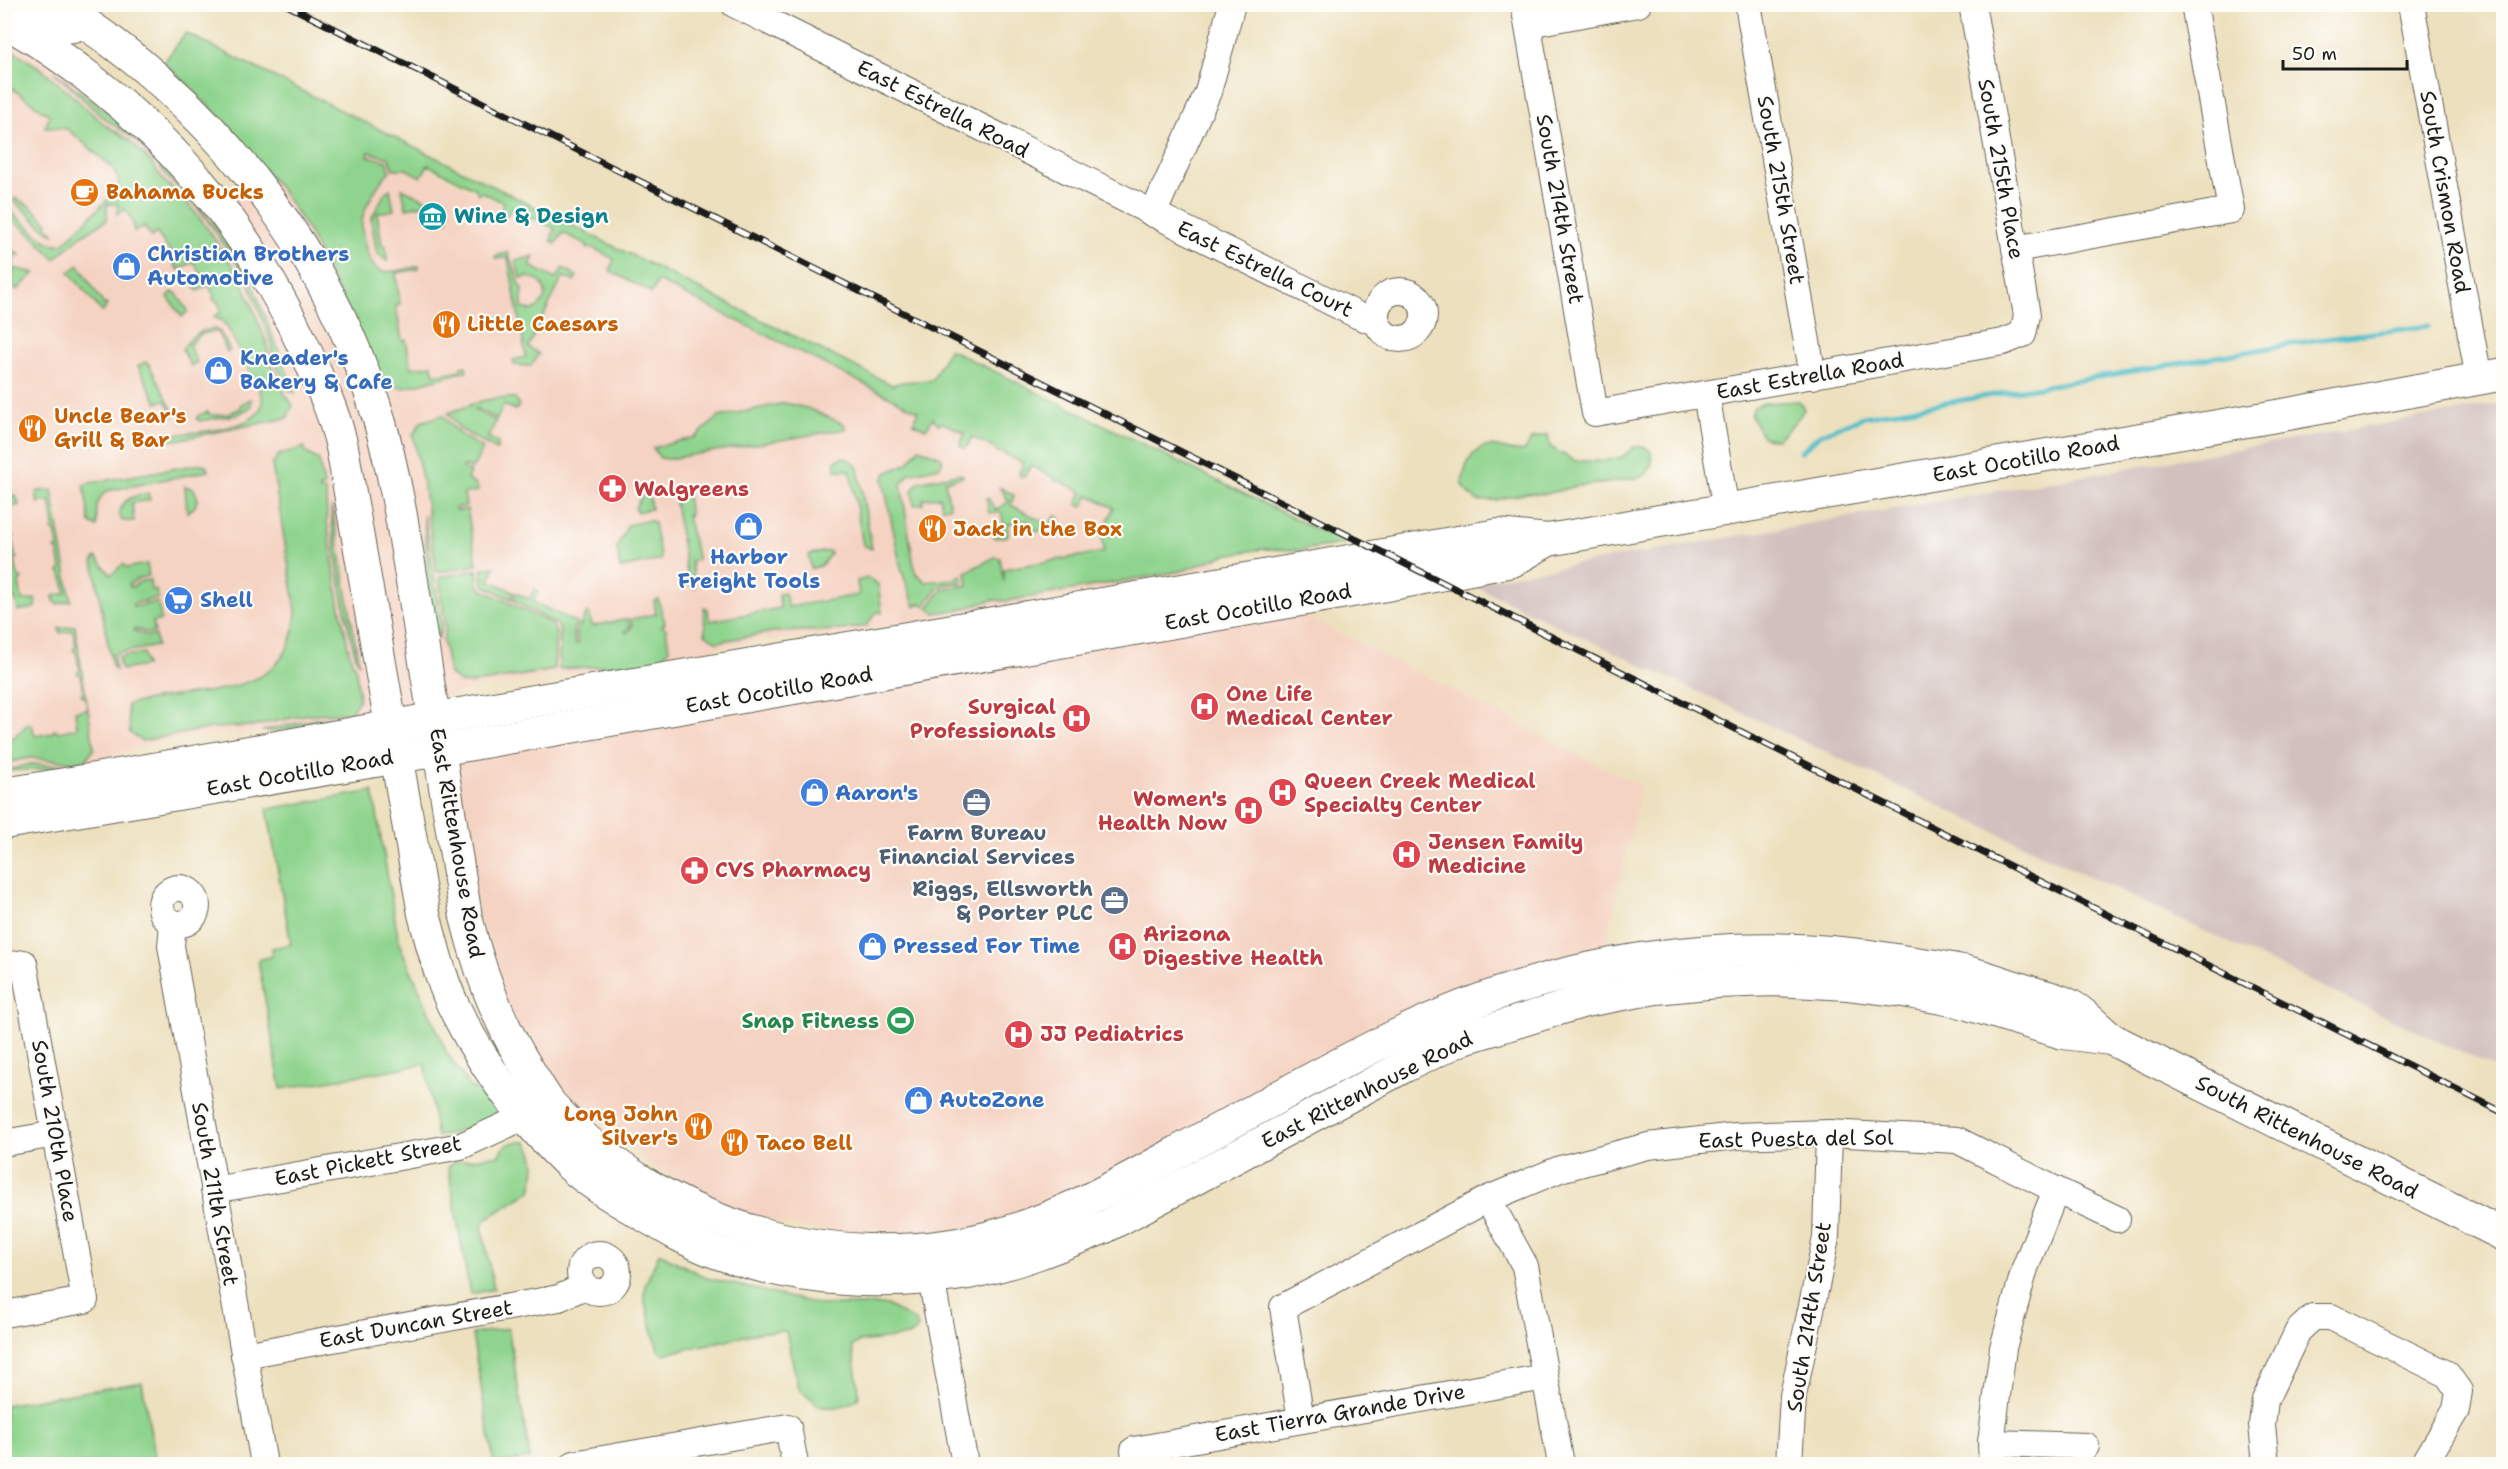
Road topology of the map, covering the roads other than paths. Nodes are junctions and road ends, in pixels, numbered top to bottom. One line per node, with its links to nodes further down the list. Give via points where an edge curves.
1 (19, 4): 12 (main road, via 61,28)
2 (55, 4): 12 (main road, East Rittenhouse Road)
3 (734, 4): 13 (street, East Estrella Road)
4 (1638, 4): 10 (street)
5 (1748, 4): 18 (street, South 215th Street)
6 (1972, 4): 14 (street, South 215th Place)
7 (2194, 4): 14 (street, via 2231,210)
8 (2411, 4): 19 (street, South Crismon Road)
9 (1225, 7): 13 (street, via 1208,92)
10 (1526, 14): 21 (street, South 214th Street)
11 (4, 22): 15 (main road, East Rittenhouse Road, via 75,67 118,100 168,147 209,192)
12 (86, 25): 22 (main road, East Rittenhouse Road, via 161,81 256,182 320,280 350,342)
13 (1153, 214): 16 (street, East Estrella Court)
14 (2015, 249): 17 (street, South 215th Place, via 2027,315)
15 (264, 271): 22 (main road, via 295,287 350,405 364,415); 28 (main road, East Rittenhouse Road, via 323,388 338,430)
16 (1377, 323)
17 (2023, 334): 18 (street, East Estrella Road, via 2002,342)
18 (1813, 376): 20 (street, East Estrella Road)
19 (2491, 377): 23 (main road, East Ocotillo Road)
20 (1706, 394): 21 (street, East Estrella Road); 23 (street)
21 (1595, 413)
22 (378, 415): 27 (main road, East Rittenhouse Road, via 396,486)
23 (1726, 510): 24 (main road, East Ocotillo Road)
24 (1548, 540): 25 (main road, East Ocotillo Road, via 1498,535); 26 (main road, East Ocotillo Road, via 1512,561 1470,570)
25 (750, 665): 26 (main road, via 737,685); 27 (main road, East Ocotillo Road)
26 (736, 697): 29 (main road, East Ocotillo Road)
27 (435, 719): 28 (main road, East Ocotillo Road); 29 (main road, East Rittenhouse Road)
28 (395, 742): 29 (main road, East Ocotillo Road); 30 (main road, East Ocotillo Road); 31 (main road, East Ocotillo Road); 35 (main road, East Rittenhouse Road, via 424,914 437,963 456,1011 487,1066)
29 (438, 750): 35 (main road, East Rittenhouse Road, via 477,962)
30 (4, 794)
31 (4, 823)
32 (173, 924): 39 (street, South 211th Street, via 171,946)
33 (14, 965): 37 (street, South 210th Place)
34 (2111, 1040): 43 (main road, South Rittenhouse Road); 44 (main road, East Rittenhouse Road, via 2070,1004 1968,972 1871,955 1781,948 1692,952 1602,966 1531,983 1395,1035 1047,1219 971,1243)
35 (538, 1111): 39 (street, East Pickett Street, via 461,1146); 44 (main road, East Rittenhouse Road, via 696,1211 794,1243 861,1250)
36 (1829, 1133): 40 (street, East Puesta del Sol, via 1958,1140); 41 (street, East Puesta del Sol, via 1736,1136 1648,1146 1560,1169); 58 (street, South 214th Street, via 1826,1238 1793,1396)
37 (55, 1134): 38 (street); 46 (street, South 210th Place, via 85,1300)
38 (4, 1143)
39 (214, 1190): 47 (street, South 211th Street)
40 (2056, 1190): 42 (street, East Puesta del Sol); 51 (street, via 2025,1268 2003,1348)
41 (1488, 1198): 48 (street, via 1525,1266); 49 (street, East Puesta del Sol, via 1283,1307)
42 (2117, 1218)
43 (2504, 1235)
44 (928, 1264): 56 (street)
45 (585, 1286): 47 (street, East Duncan Street, via 558,1298)
46 (4, 1314)
47 (244, 1355): 53 (street, South 211th Street)
48 (1545, 1377): 49 (street, East Tierra Grande Drive); 57 (street)
49 (1301, 1420): 52 (street, East Tierra Grande Drive)
50 (2086, 1446): 51 (street)
51 (1991, 1454)
52 (1135, 1457)
53 (264, 1464)
54 (574, 1464): 55 (street, via 788,1426)
55 (795, 1464)
56 (965, 1464)
57 (1561, 1464)
58 (1790, 1464)
59 (2266, 1464): 60 (street, via 2262,1425 2265,1400 2298,1331 2313,1317 2331,1317 2447,1374 2459,1391 2456,1410)
60 (2424, 1464)

